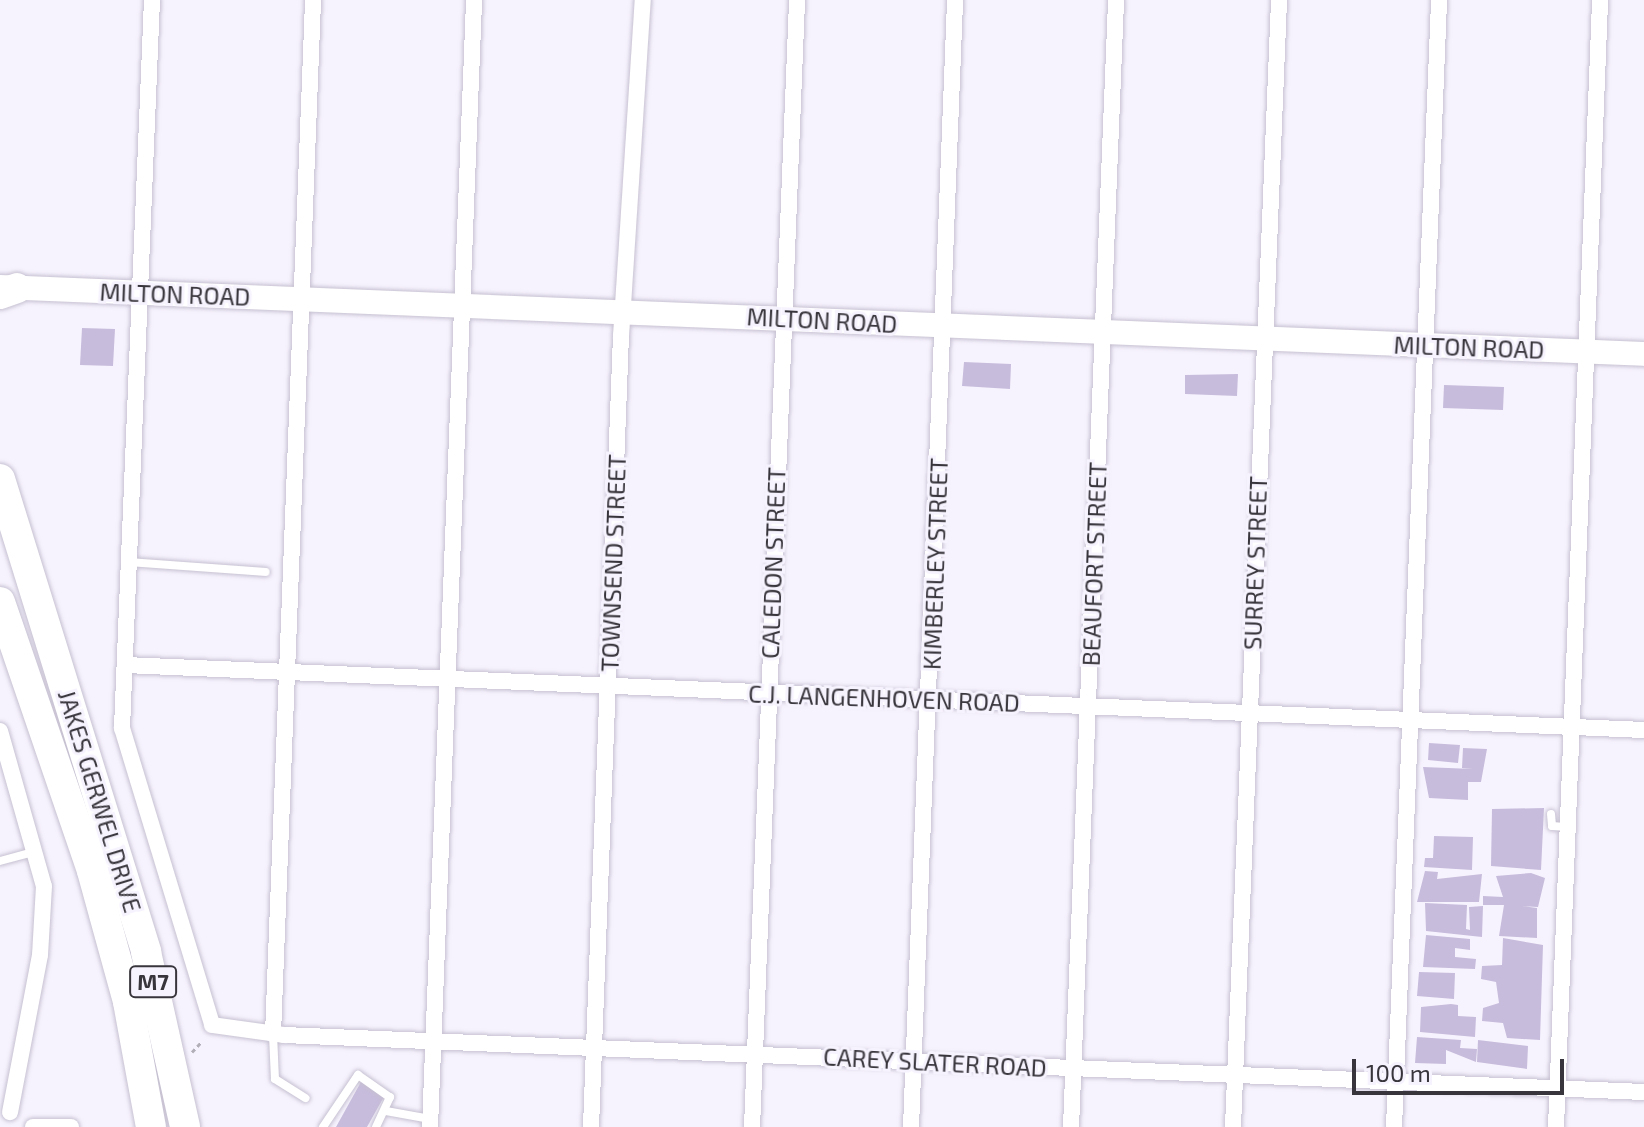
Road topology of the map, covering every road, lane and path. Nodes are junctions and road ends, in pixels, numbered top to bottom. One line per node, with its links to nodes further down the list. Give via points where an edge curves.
1 (152, 0): 12 (street)
2 (313, 0): 13 (street)
3 (474, 0): 14 (street)
4 (643, 0): 15 (street, TOWNSEND STREET)
5 (797, 0): 16 (street, CALEDON STREET)
6 (955, 0): 17 (street, KIMBERLEY STREET)
7 (1116, 0): 18 (street, BEAUFORT STREET)
8 (1279, 0): 19 (street, SURREY STREET)
9 (1439, 0): 20 (street)
10 (1600, 0): 21 (street)
11 (6, 289): 12 (street, MILTON ROAD)
12 (141, 292): 13 (street, MILTON ROAD); 24 (street)
13 (302, 299): 14 (street, MILTON ROAD); 28 (street)
14 (462, 304): 15 (street, MILTON ROAD); 29 (street)
15 (624, 312): 16 (street, MILTON ROAD); 30 (street, TOWNSEND STREET)
16 (783, 318): 17 (street, MILTON ROAD); 31 (street, CALEDON STREET)
17 (942, 325): 18 (street, MILTON ROAD); 32 (street, KIMBERLEY STREET)
18 (1103, 332): 19 (street, MILTON ROAD); 33 (street, BEAUFORT STREET)
19 (1264, 339): 20 (street, MILTON ROAD); 34 (street, SURREY STREET)
20 (1426, 345): 21 (street, MILTON ROAD); 35 (street)
21 (1586, 352): 22 (street, MILTON ROAD); 36 (street)
22 (1644, 354)
23 (0, 479): 41 (highway, JAKES GERWEL DRIVE / M7)
24 (129, 562): 25 (lane); 27 (street)
25 (266, 572)
26 (0, 602): 60 (highway, JAKES GERWEL DRIVE / M7, via 92,871)
27 (125, 665): 28 (street, C.J. LANGENHOVEN ROAD); 44 (street, CAREY SLATER ROAD, via 126,760 209,1019 226,1031)
28 (287, 672): 29 (street, C.J. LANGENHOVEN ROAD); 44 (street)
29 (448, 679): 30 (street, C.J. LANGENHOVEN ROAD); 45 (street)
30 (608, 686): 31 (street, C.J. LANGENHOVEN ROAD); 46 (street, TOWNSEND STREET)
31 (767, 693): 32 (street, C.J. LANGENHOVEN ROAD); 47 (street, CALEDON STREET)
32 (929, 700): 33 (street, C.J. LANGENHOVEN ROAD); 48 (street, KIMBERLEY STREET)
33 (1089, 705): 34 (street, C.J. LANGENHOVEN ROAD); 49 (street, BEAUFORT STREET)
34 (1249, 715): 35 (street, C.J. LANGENHOVEN ROAD); 50 (street, SURREY STREET)
35 (1411, 721): 36 (street, C.J. LANGENHOVEN ROAD); 51 (street)
36 (1572, 726): 37 (street, C.J. LANGENHOVEN ROAD); 40 (street)
37 (1644, 730)
38 (0, 731): 42 (street)
39 (1551, 814): 40 (lane, via 1552,826)
40 (1568, 827): 52 (street)
41 (112, 839): 60 (highway, via 110,885 160,1086); 61 (highway, JAKES GERWEL DRIVE / M7)
42 (38, 851): 43 (lane); 56 (street, via 45,922)
43 (0, 861)
44 (273, 1034): 45 (street, CAREY SLATER ROAD); 54 (lane, via 275,1079)
45 (433, 1042): 46 (street, CAREY SLATER ROAD); 57 (street)
46 (594, 1049): 47 (street, CAREY SLATER ROAD); 64 (street, TOWNSEND STREET)
47 (754, 1055): 48 (street, CAREY SLATER ROAD); 65 (street, CALEDON STREET)
48 (915, 1061): 49 (street, CAREY SLATER ROAD); 66 (street, KIMBERLEY STREET)
49 (1073, 1069): 50 (street, CAREY SLATER ROAD); 67 (street, BEAUFORT STREET)
50 (1235, 1075): 51 (street, CAREY SLATER ROAD); 68 (street, SURREY STREET)
51 (1397, 1081): 52 (street, CAREY SLATER ROAD); 69 (street)
52 (1557, 1089): 53 (street, CAREY SLATER ROAD); 70 (street)
53 (1644, 1092)
54 (305, 1098)
55 (386, 1111): 57 (lane); 62 (lane, via 387,1091 355,1075); 63 (lane)
56 (5, 1112): 58 (street)
57 (430, 1123)
58 (30, 1126): 59 (street)
59 (71, 1127)
60 (152, 1127)
61 (185, 1127)
62 (323, 1127)
63 (376, 1127)
64 (591, 1127)
65 (752, 1127)
66 (911, 1127)
67 (1071, 1127)
68 (1233, 1127)
69 (1394, 1127)
70 (1556, 1127)

